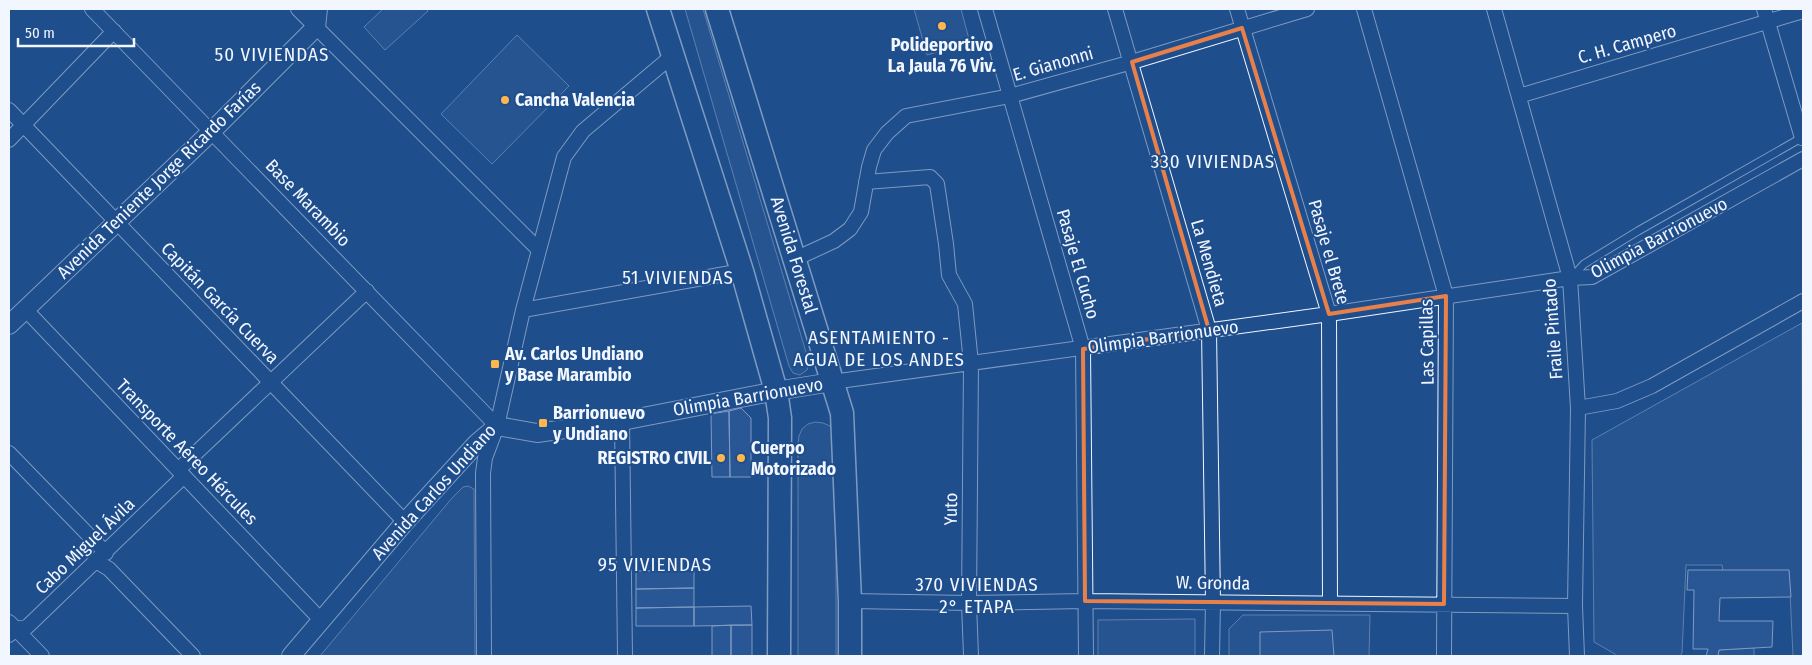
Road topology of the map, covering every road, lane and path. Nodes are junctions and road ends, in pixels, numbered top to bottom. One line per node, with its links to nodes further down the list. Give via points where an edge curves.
1 (92, 9): 16 (street, Base Marambio)
2 (298, 9): 14 (street)
3 (318, 9): 14 (street)
4 (658, 9): 17 (main road)
5 (717, 9): 30 (main road, Avenida Forestal)
6 (985, 9): 19 (street, Pasaje El Cucho)
7 (1115, 9): 18 (street, La Mendieta)
8 (1237, 9): 15 (street, Pasaje el Brete)
9 (1308, 9): 15 (street, E. Gianonni)
10 (1364, 9): 34 (street, Las Capillas)
11 (1494, 9): 20 (street, Fraile Pintado)
12 (1803, 11): 13 (street, C. H. Campero)
13 (1765, 16): 20 (street, C. H. Campero); 24 (street)
14 (316, 27): 23 (street, Avenida Teniente Jorge Ricardo Farías); 29 (street)
15 (1242, 28): 18 (street, E. Gianonni); 38 (street, Pasaje el Brete)
16 (114, 31): 22 (street); 23 (street, Base Marambio)
17 (672, 56): 29 (street, Avenida Carlos Undiano, via 583,131 564,157); 31 (main road)
18 (1132, 62): 19 (street, E. Gianonni); 40 (street, La Mendieta)
19 (1010, 96): 27 (street, E. Gianonni, via 906,116 874,150); 41 (street, Pasaje El Cucho)
20 (1519, 96): 32 (street, Fraile Pintado)
21 (9, 110): 22 (street, Capitán García Cuerva)
22 (24, 125): 25 (street); 28 (street, Capitán García Cuerva)
23 (212, 131): 28 (street, Avenida Teniente Jorge Ricardo Farías); 33 (street, Base Marambio)
24 (1803, 137): 32 (lane, via 1638,231 1584,264)
25 (9, 140)
26 (1803, 160): 32 (street, Olimpia Barrionuevo, via 1592,277)
27 (866, 182): 30 (street, E. Gianonni, via 861,212 850,229 834,241); 42 (street, Yuto, via 930,177 936,184 949,275 965,304)
28 (116, 222): 36 (street, Avenida Teniente Jorge Ricardo Farías); 44 (street, Capitán García Cuerva)
29 (539, 250): 37 (street, Avenida Carlos Undiano)
30 (795, 259): 43 (main road, Avenida Forestal)
31 (742, 271): 37 (street); 45 (main road)
32 (1570, 278): 34 (street, Olimpia Barrionuevo); 46 (street, Fraile Pintado)
33 (367, 291): 44 (street, Cabo Miguel Ávila); 48 (street, Base Marambio)
34 (1446, 296): 38 (street, Olimpia Barrionuevo); 58 (street, Las Capillas)
35 (1803, 301): 46 (street, via 1652,386 1617,401)
36 (25, 309): 39 (street, Avenida Teniente Jorge Ricardo Farías); 50 (street, Transporte Aéreo Hércules)
37 (523, 310): 48 (street, Avenida Carlos Undiano)
38 (1329, 314): 40 (street, Olimpia Barrionuevo); 57 (street, Pasaje el Brete)
39 (9, 325)
40 (1209, 330): 41 (street, Olimpia Barrionuevo); 55 (street, La Mendieta)
41 (1083, 349): 42 (street, Olimpia Barrionuevo); 54 (street, Pasaje El Cucho)
42 (971, 362): 43 (street, Olimpia Barrionuevo); 56 (street, Yuto)
43 (832, 382): 45 (street, Olimpia Barrionuevo); 53 (main road, Avenida Forestal, via 842,413)
44 (271, 383): 50 (street, Cabo Miguel Ávila); 51 (street, Capitán García Cuerva)
45 (776, 391): 47 (street, Olimpia Barrionuevo); 67 (main road, via 780,418)
46 (1578, 408): 59 (street, Fraile Pintado)
47 (622, 421): 48 (street, Olimpia Barrionuevo, via 537,433); 66 (street)
48 (497, 426): 51 (street, Avenida Carlos Undiano, via 477,443); 65 (street, via 483,473)
49 (9, 453): 52 (street)
50 (181, 473): 52 (street, Cabo Miguel Ávila); 60 (street, Transporte Aéreo Hércules)
51 (406, 522): 60 (street, Avenida Carlos Undiano)
52 (101, 557): 61 (street, Cabo Miguel Ávila, via 27,627); 63 (street, via 109,570)
53 (850, 601): 56 (street, W. Gronda); 68 (main road, Avenida Forestal)
54 (1085, 601): 55 (street, W. Gronda); 56 (street, W. Gronda); 70 (street, Pasaje El Cucho)
55 (1213, 602): 57 (street, W. Gronda); 71 (street, La Mendieta)
56 (969, 603): 69 (street, Yuto)
57 (1330, 604): 58 (street, W. Gronda)
58 (1444, 604): 59 (street, W. Gronda); 72 (street, Las Capillas)
59 (1575, 606): 73 (street, Fraile Pintado)
60 (321, 620): 64 (street, Avenida Carlos Undiano)
61 (11, 628): 62 (street)
62 (42, 656)
63 (193, 656)
64 (291, 656)
65 (484, 656)
66 (625, 656)
67 (779, 656)
68 (850, 656)
69 (971, 656)
70 (1086, 656)
71 (1212, 656)
72 (1444, 656)
73 (1576, 656)

